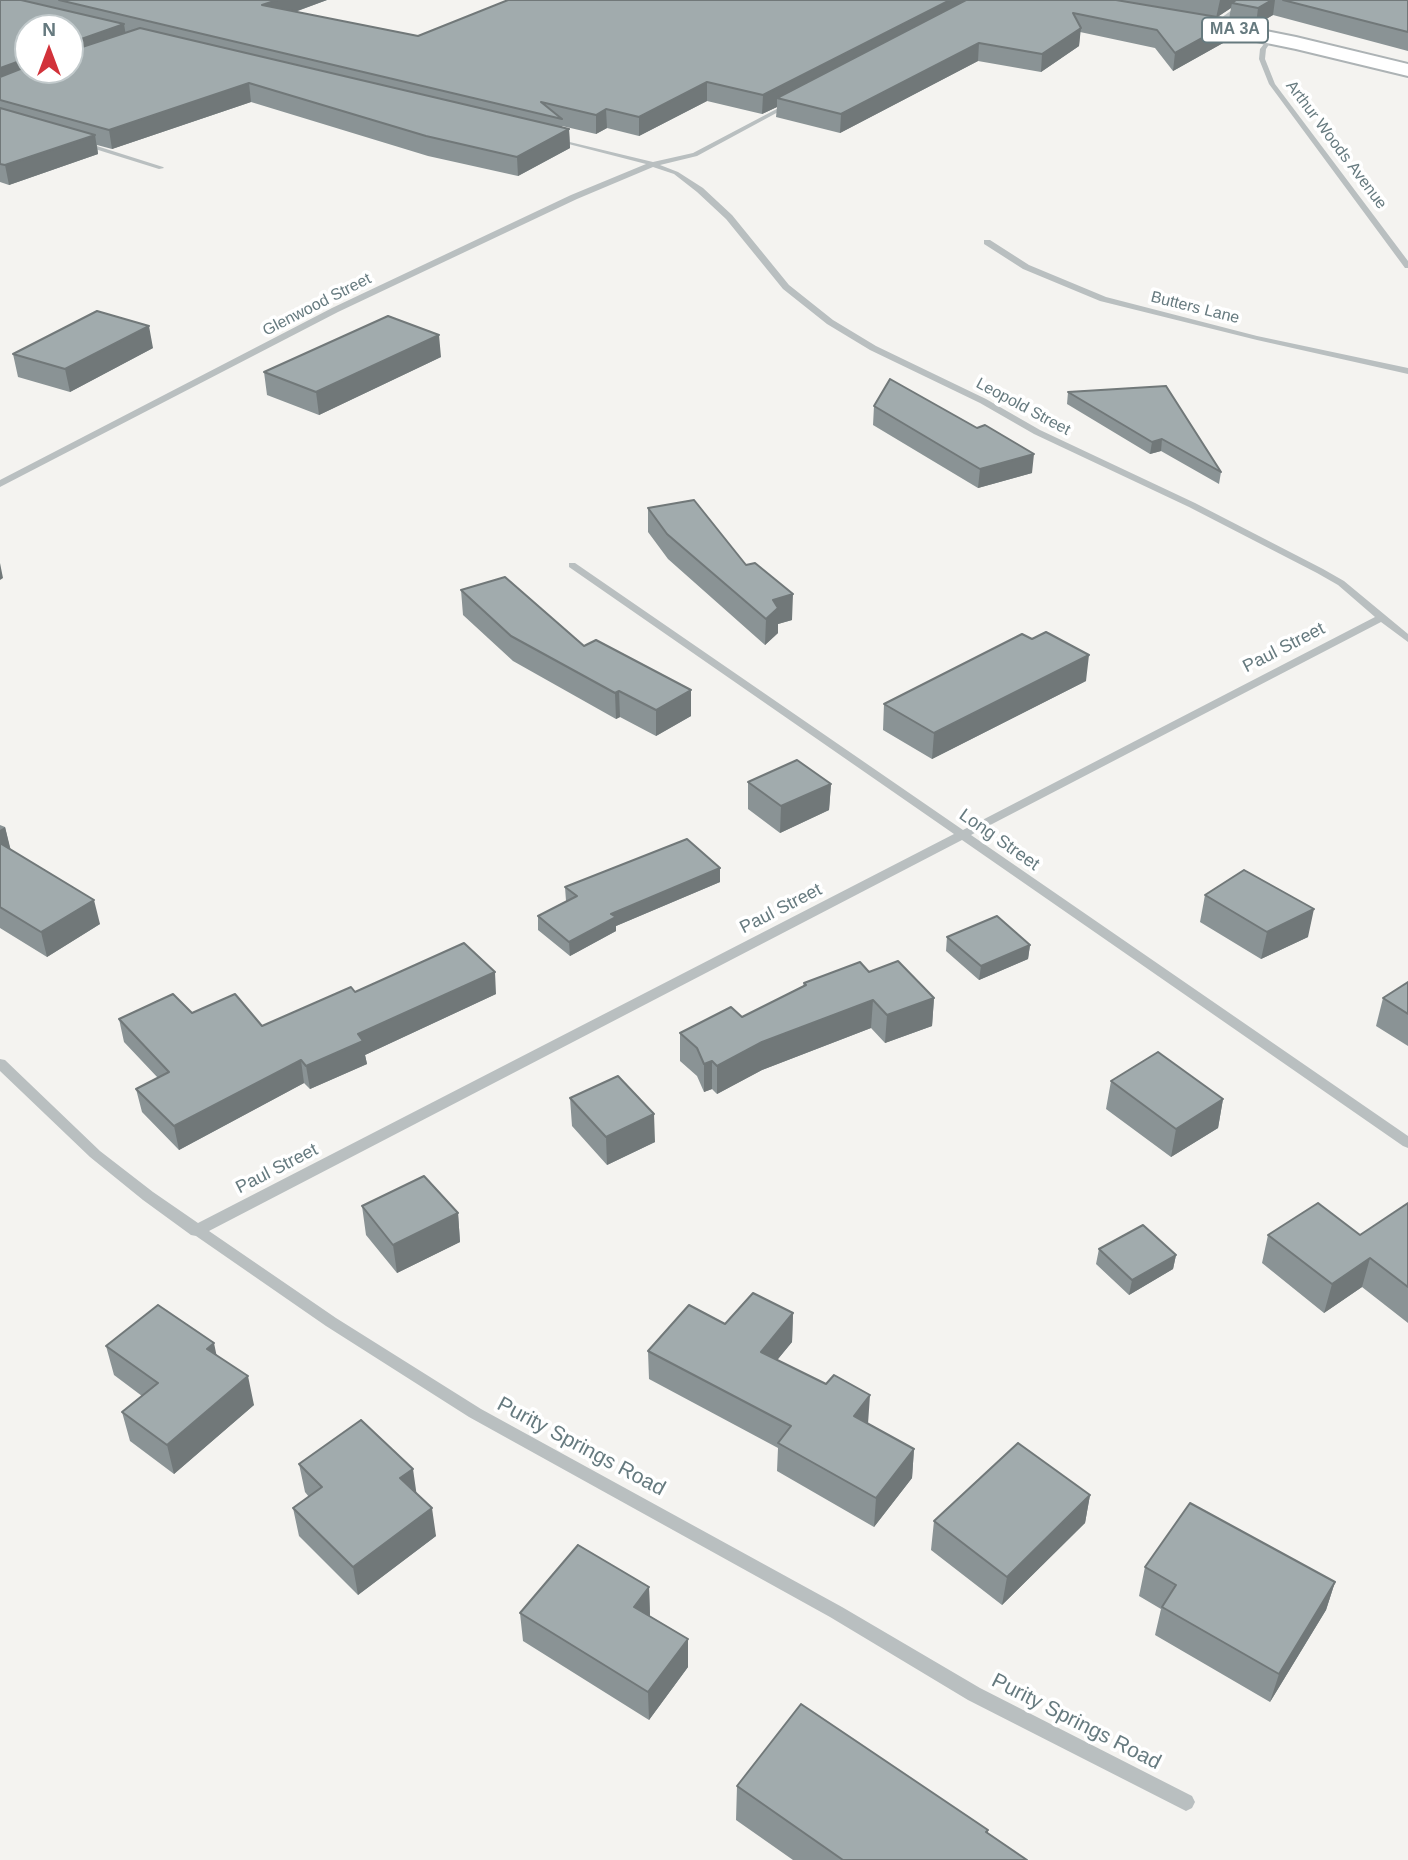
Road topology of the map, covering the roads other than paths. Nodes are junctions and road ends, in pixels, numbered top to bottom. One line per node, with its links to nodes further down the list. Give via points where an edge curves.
1 (1250, 0): 3 (street)
2 (1158, 16): 3 (main road, MA 3A)
3 (1213, 26): 4 (main road, MA 3A)
4 (1271, 37): 5 (main road, MA 3A); 12 (street, Arthur Woods Avenue, via 1262,59 1272,84)
5 (1408, 70)
6 (796, 101): 9 (street, Glenwood Street, via 695,155)
7 (546, 137): 9 (street)
8 (73, 141): 10 (street)
9 (653, 164): 14 (street, Glenwood Street, via 335,310); 16 (street, Leopold Street, via 700,190 729,217 786,287 830,322 1037,432 1320,571)
10 (161, 168)
11 (987, 242): 13 (street, Butters Lane, via 1026,267 1103,299)
12 (1408, 265)
13 (1408, 371)
14 (0, 484)
15 (572, 565): 18 (street, Long Street)
16 (1381, 618): 17 (street, Leopold Street); 18 (street, Paul Street)
17 (1408, 639)
18 (961, 835): 20 (street, Long Street); 21 (street, Paul Street)
19 (0, 1063): 21 (street, Purity Springs Road, via 95,1154)
20 (1408, 1143)
21 (196, 1231): 22 (street, Purity Springs Road, via 475,1413 824,1605 974,1694)
22 (1186, 1802)

